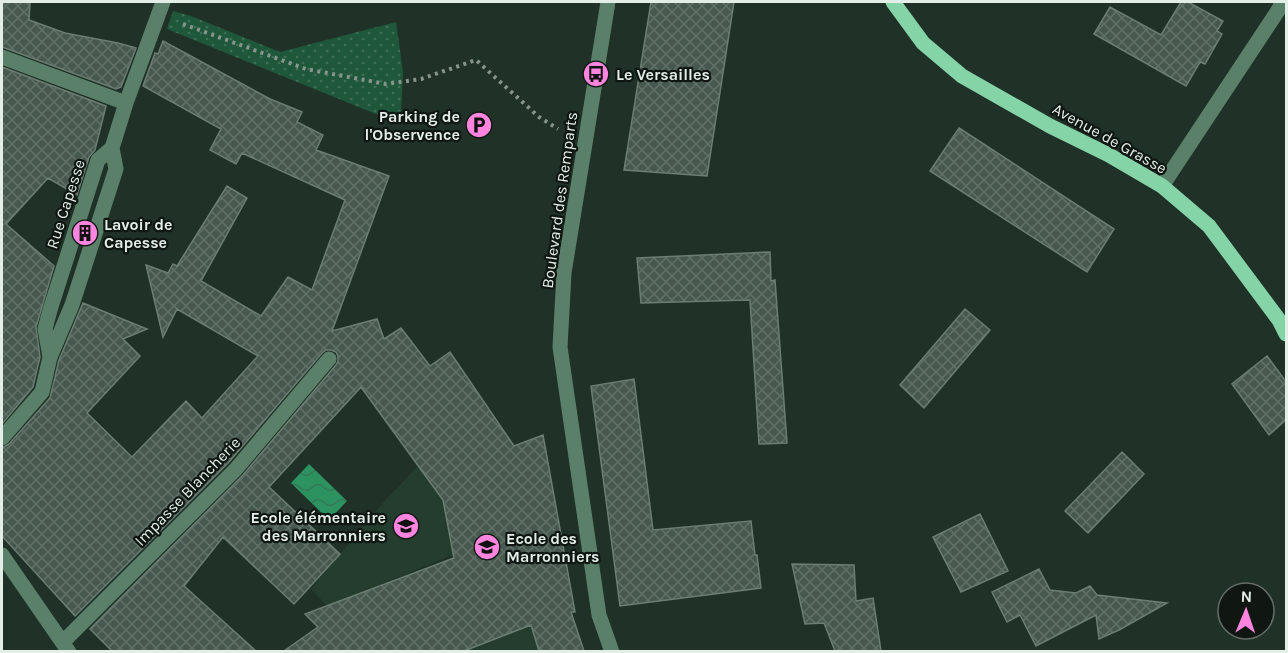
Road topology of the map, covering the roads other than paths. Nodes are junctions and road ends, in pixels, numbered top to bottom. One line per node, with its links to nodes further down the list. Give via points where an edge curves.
1 (608, 2): 13 (street, Boulevard des Remparts, via 564,273 560,347 599,615)
2 (893, 2): 7 (main road, Avenue de Grasse, via 924,43 962,76)
3 (1282, 2): 7 (street)
4 (161, 8): 6 (street, Rue Capesse)
5 (2, 57): 6 (street)
6 (126, 103): 10 (street, Rue Capesse, via 112,147 98,160 50,310 45,329 50,357 42,392)
7 (1162, 186): 8 (main road, Avenue de Grasse, via 1209,226)
8 (1287, 334)
9 (329, 358): 12 (street, Impasse Blancherie, via 236,469)
10 (2, 438)
11 (2, 555): 12 (street)
12 (66, 647)
13 (612, 651)

